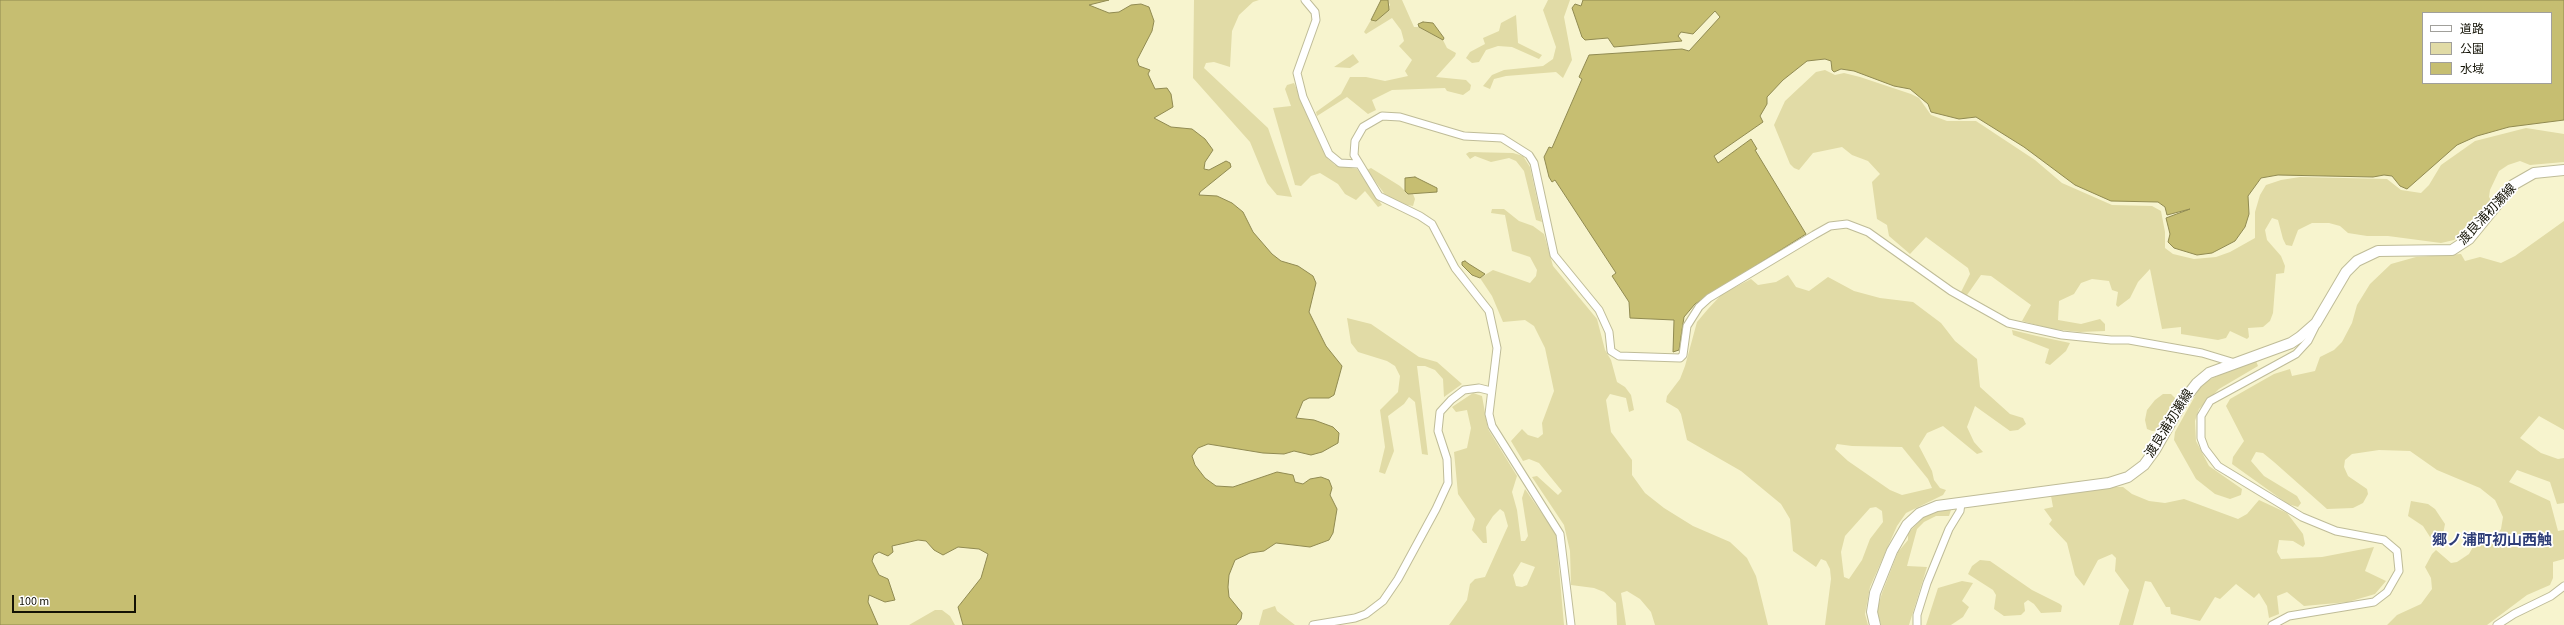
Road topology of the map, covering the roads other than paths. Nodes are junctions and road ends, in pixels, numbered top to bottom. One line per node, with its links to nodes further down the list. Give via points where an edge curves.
1 (1305, 0): 2 (street, via 1315,12 1316,20 1297,79 1329,154 1340,163)
2 (1358, 164): 5 (street, via 1354,148 1359,134 1372,121 1391,115 1464,136 1502,138 1522,149 1534,163 1554,255 1599,310 1609,332 1611,351 1619,356 1680,358 1683,355 1687,326 1708,298 1830,226 1846,224 1868,232 1951,291 2008,323 2062,335 2129,340 2202,353); 6 (street, via 1379,196 1432,224 1455,268 1489,311 1497,348)
3 (2564, 170): 4 (main road, 渡良浦初瀬線, via 2534,173 2513,185 2469,239 2452,250 2378,251 2364,256 2346,272)
4 (2316, 323): 5 (main road, 渡良浦初瀬線, via 2291,343); 13 (street, via 2308,341 2296,354 2210,401 2201,416 2204,449 2218,466 2302,517 2336,531 2384,540 2398,551 2399,571 2388,592 2374,602 2289,616)
5 (2235, 363): 7 (main road, 渡良浦初瀬線, via 2209,373 2197,383 2183,401 2155,450 2137,472 2128,477 2108,483)
6 (1490, 391): 9 (street, via 1479,388 1464,390 1440,412 1438,431 1447,460 1448,483 1398,579 1383,601 1366,614 1355,618); 10 (street, via 1489,414 1492,426 1560,534)
7 (1961, 503): 11 (main road, 渡良浦初瀬線, via 1932,508 1920,513 1907,525 1892,551 1875,593 1872,612); 12 (street, via 1960,511 1949,529 1927,583 1917,615)
8 (2564, 586): 14 (street, via 2551,596)
9 (1313, 625)
10 (1571, 625)
11 (1875, 625)
12 (1917, 625)
13 (2272, 625)
14 (2497, 625)

